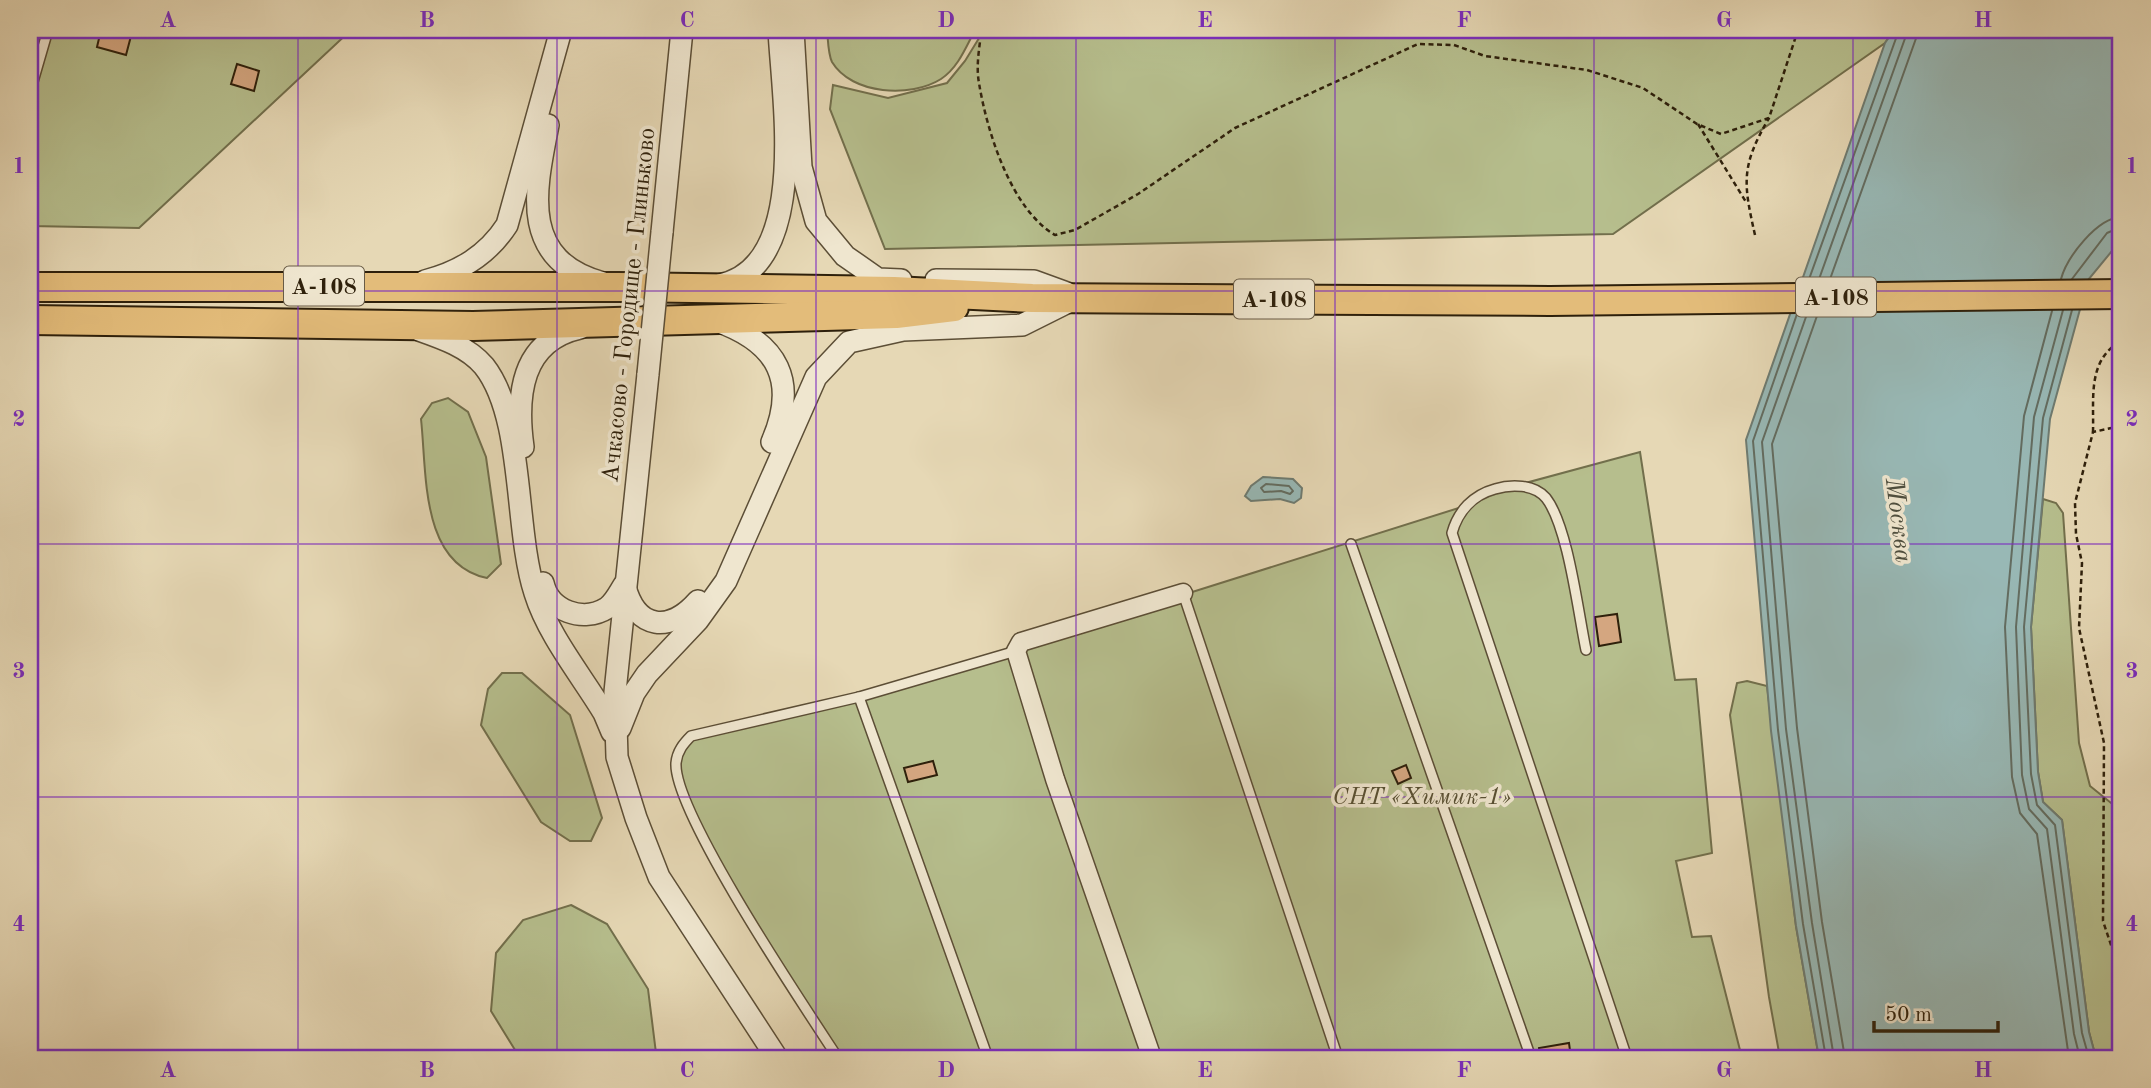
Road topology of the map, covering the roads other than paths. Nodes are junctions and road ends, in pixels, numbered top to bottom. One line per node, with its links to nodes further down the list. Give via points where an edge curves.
1 (48, 30): 7 (lane)
2 (561, 30): 8 (street, via 507,225 495,244 456,272)
3 (574, 30): 10 (street, via 536,185 537,210 551,251 566,267)
4 (682, 30): 20 (street, Ачкасово - Городище - Глиньково, bridge)
5 (779, 30): 11 (street, via 785,169 776,229 749,273)
6 (793, 30): 13 (street, via 801,167 816,221 845,256 878,279 1034,281)
7 (30, 92)
8 (409, 286): 9 (highway, А-108); 10 (highway, А-108)
9 (30, 287)
10 (619, 287): 11 (highway, А-108)
11 (695, 289): 14 (highway, А-108)
12 (2121, 294): 13 (highway, А-108, via 1550,301)
13 (1079, 297): 14 (highway, А-108); 25 (street, via 1022,325 903,330 849,342 833,356 816,377 726,581 634,693)
14 (1032, 298): 15 (highway, А-108, via 896,314)
15 (710, 318): 17 (highway, А-108); 20 (street, via 739,329 768,354 782,377 786,398 782,419 715,578 687,613 667,623 645,619 630,606)
16 (30, 320): 18 (highway, А-108)
17 (612, 321): 18 (highway, А-108); 20 (street, via 567,331 546,343 528,365 521,388 521,428 543,588 549,598 573,615 594,614 613,603)
18 (410, 326): 25 (street, via 472,355 500,395 536,596)
19 (1351, 544): 31 (lane)
20 (624, 585): 25 (street, Ачкасово - Городище - Глиньково)
21 (1183, 593): 23 (street, via 1021,642); 30 (lane)
22 (1586, 650): 32 (lane, via 1558,519 1545,496 1517,485 1481,495 1465,506 1452,533)
23 (1016, 651): 24 (lane); 29 (street, via 1055,779)
24 (859, 697): 27 (lane, via 691,736 676,763 682,791 702,836); 28 (lane)
25 (615, 740): 26 (street, via 622,777 659,877)
26 (777, 1058)
27 (838, 1058)
28 (988, 1058)
29 (1152, 1058)
30 (1338, 1058)
31 (1531, 1058)
32 (1627, 1058)

